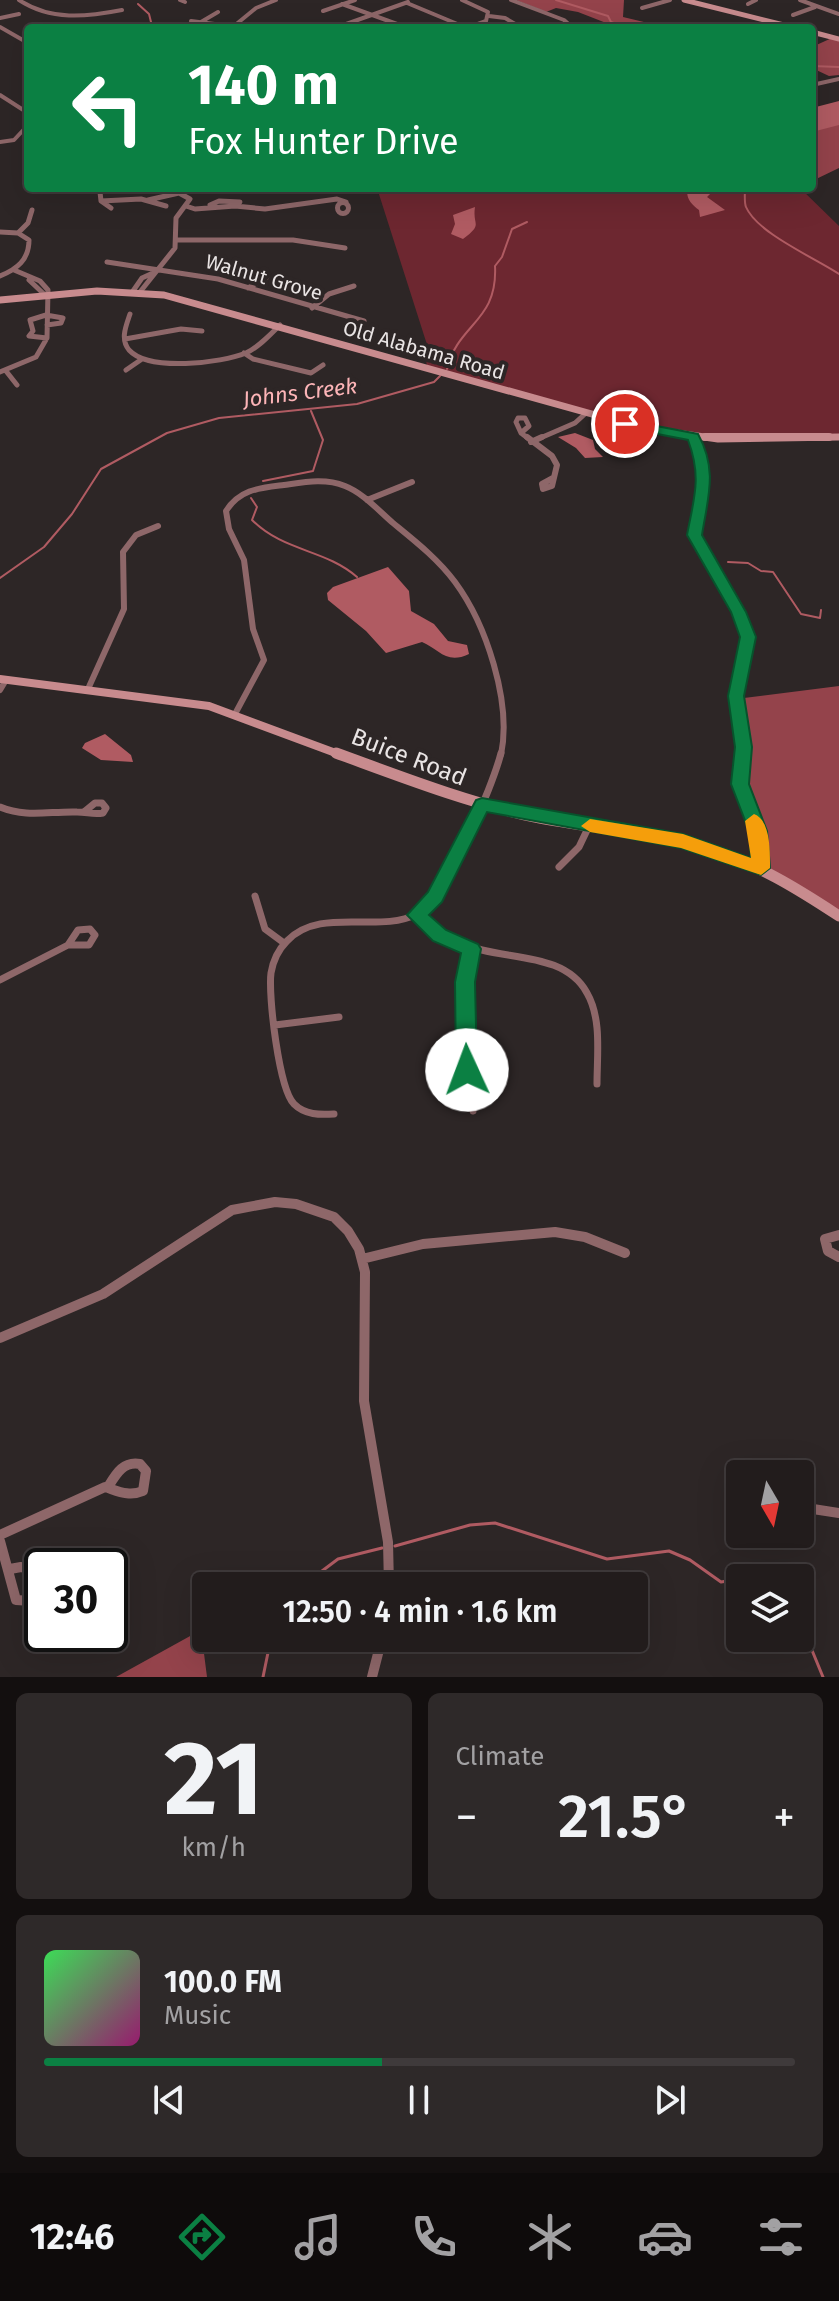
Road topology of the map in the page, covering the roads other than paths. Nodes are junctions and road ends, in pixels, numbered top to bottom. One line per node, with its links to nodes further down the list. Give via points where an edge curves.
1 (19, 0): 17 (street, via 66,17)
2 (276, 0): 29 (street)
3 (355, 0): 12 (street)
4 (462, 0): 24 (street)
5 (511, 0): 35 (street)
6 (670, 0): 16 (street)
7 (684, 0): 13 (street)
8 (712, 0): 13 (street)
9 (756, 0): 14 (street)
10 (800, 0): 15 (street)
11 (408, 2): 22 (street); 32 (street)
12 (342, 4): 18 (street); 22 (street)
13 (699, 4): 36 (street)
14 (748, 4)
15 (817, 6): 21 (street); 23 (street)
16 (642, 8)
17 (122, 10)
18 (323, 11)
19 (218, 12): 27 (street)
20 (19, 14): 25 (street)
21 (839, 14)
22 (375, 15): 30 (street); 31 (street)
23 (793, 15)
24 (489, 16): 33 (street); 34 (street)
25 (0, 18)
26 (191, 21): 27 (street)
27 (201, 22): 28 (street)
28 (214, 24)
29 (237, 24)
30 (347, 24)
31 (398, 24)
32 (459, 24)
33 (478, 24)
34 (515, 24)
35 (568, 24)
36 (780, 24)
37 (1, 29): 40 (street)
38 (816, 33): 39 (street)
39 (839, 39)
40 (24, 41)
41 (839, 79): 42 (street)
42 (816, 83)
43 (0, 95): 44 (street)
44 (24, 110)
45 (24, 129): 46 (street, via 14,140)
46 (0, 142)
47 (100, 192): 49 (street)
48 (148, 200): 49 (street); 51 (street); 52 (street, via 182,193 190,199)
49 (101, 201): 53 (street)
50 (346, 202): 52 (street, via 337,199 261,212 244,206)
51 (166, 206)
52 (186, 206): 57 (street, via 176,218)
53 (111, 208)
54 (32, 210): 56 (street)
55 (0, 232): 56 (street)
56 (18, 233): 60 (street, via 29,240 30,253)
57 (177, 240): 58 (street, via 293,240); 61 (street)
58 (345, 248)
59 (107, 262): 61 (street, Walnut Grove)
60 (12, 271): 62 (street); 66 (street, via 40,281)
61 (156, 271): 65 (street, Walnut Grove, via 207,276); 67 (street)
62 (0, 276)
63 (267, 277): 65 (street)
64 (354, 286): 69 (street, via 329,294)
65 (248, 288): 69 (street, Walnut Grove)
66 (44, 291): 67 (street, Old Alabama Road); 68 (street, Old Alabama Road); 71 (street)
67 (137, 291): 74 (street, Old Alabama Road)
68 (0, 300)
69 (312, 308): 72 (street, Walnut Grove)
70 (130, 314): 77 (street)
71 (46, 315): 73 (street); 73 (street, via 61,315 64,320); 76 (street, via 30,320 29,336)
72 (364, 321)
73 (47, 325): 76 (street)
74 (280, 325): 78 (street); 84 (street, Old Alabama Road)
75 (202, 331): 77 (street)
76 (47, 338): 82 (street, via 36,357)
77 (125, 339): 79 (street, via 128,350)
78 (244, 353): 79 (street, via 181,364); 80 (street, via 311,373)
79 (142, 359): 81 (street)
80 (323, 365)
81 (126, 370)
82 (3, 371): 83 (street)
83 (17, 385)
84 (586, 413): 86 (street, Old Alabama Road); 88 (street)
85 (521, 433): 88 (street)
86 (694, 437): 87 (street, Old Alabama Road); 102 (street, via 705,476 696,541 748,637 736,696 744,747 740,784 758,831)
87 (839, 437)
88 (531, 442): 89 (street, via 555,460)
89 (553, 478)
90 (412, 482): 91 (street)
91 (367, 500): 96 (street, via 347,486 323,481 253,489 230,503 226,519 244,560 253,629 264,660); 97 (street, via 444,566 469,599 480,625 504,720 499,763)
92 (155, 528): 94 (street, via 136,535 123,552 124,609)
93 (3, 680): 94 (street, Buice Road); 95 (street)
94 (88, 689): 96 (street, Buice Road, via 181,700)
95 (0, 690)
96 (235, 714): 97 (street, Buice Road)
97 (482, 805): 100 (street, Buice Road); 104 (street, via 435,897)
98 (0, 807): 99 (street, via 33,816)
99 (84, 812)
100 (589, 826): 101 (street, via 579,847); 102 (street, Buice Road, via 683,841)
101 (559, 867)
102 (761, 868): 105 (street, Buice Road)
103 (255, 896): 106 (street, via 265,929)
104 (417, 915): 106 (street, via 317,925); 108 (street, via 439,936)
105 (839, 916)
106 (284, 943): 111 (street, via 271,974)
107 (67, 946): 109 (street)
108 (471, 949): 112 (street, via 555,965 580,981 592,1007); 113 (street, via 465,1045)
109 (0, 980)
110 (339, 1017): 111 (street)
111 (275, 1025): 114 (street, via 287,1095 307,1113)
112 (597, 1084)
113 (473, 1111)
114 (334, 1114)
115 (839, 1235): 117 (street, via 825,1239 828,1251)
116 (625, 1253): 118 (street, via 585,1235 547,1230 422,1242)
117 (839, 1257)
118 (362, 1259): 119 (street, via 354,1239 326,1212 289,1202 248,1205 232,1210 103,1294); 127 (street, via 364,1408 387,1535)
119 (0, 1338)
120 (108, 1487): 123 (street)
121 (814, 1509): 122 (street)
122 (839, 1513)
123 (0, 1535)
124 (0, 1541): 126 (street)
125 (24, 1568): 126 (street)
126 (10, 1569): 128 (street, via 16,1600)
127 (388, 1572)
128 (24, 1600)
129 (378, 1652): 130 (street)
130 (372, 1677)

